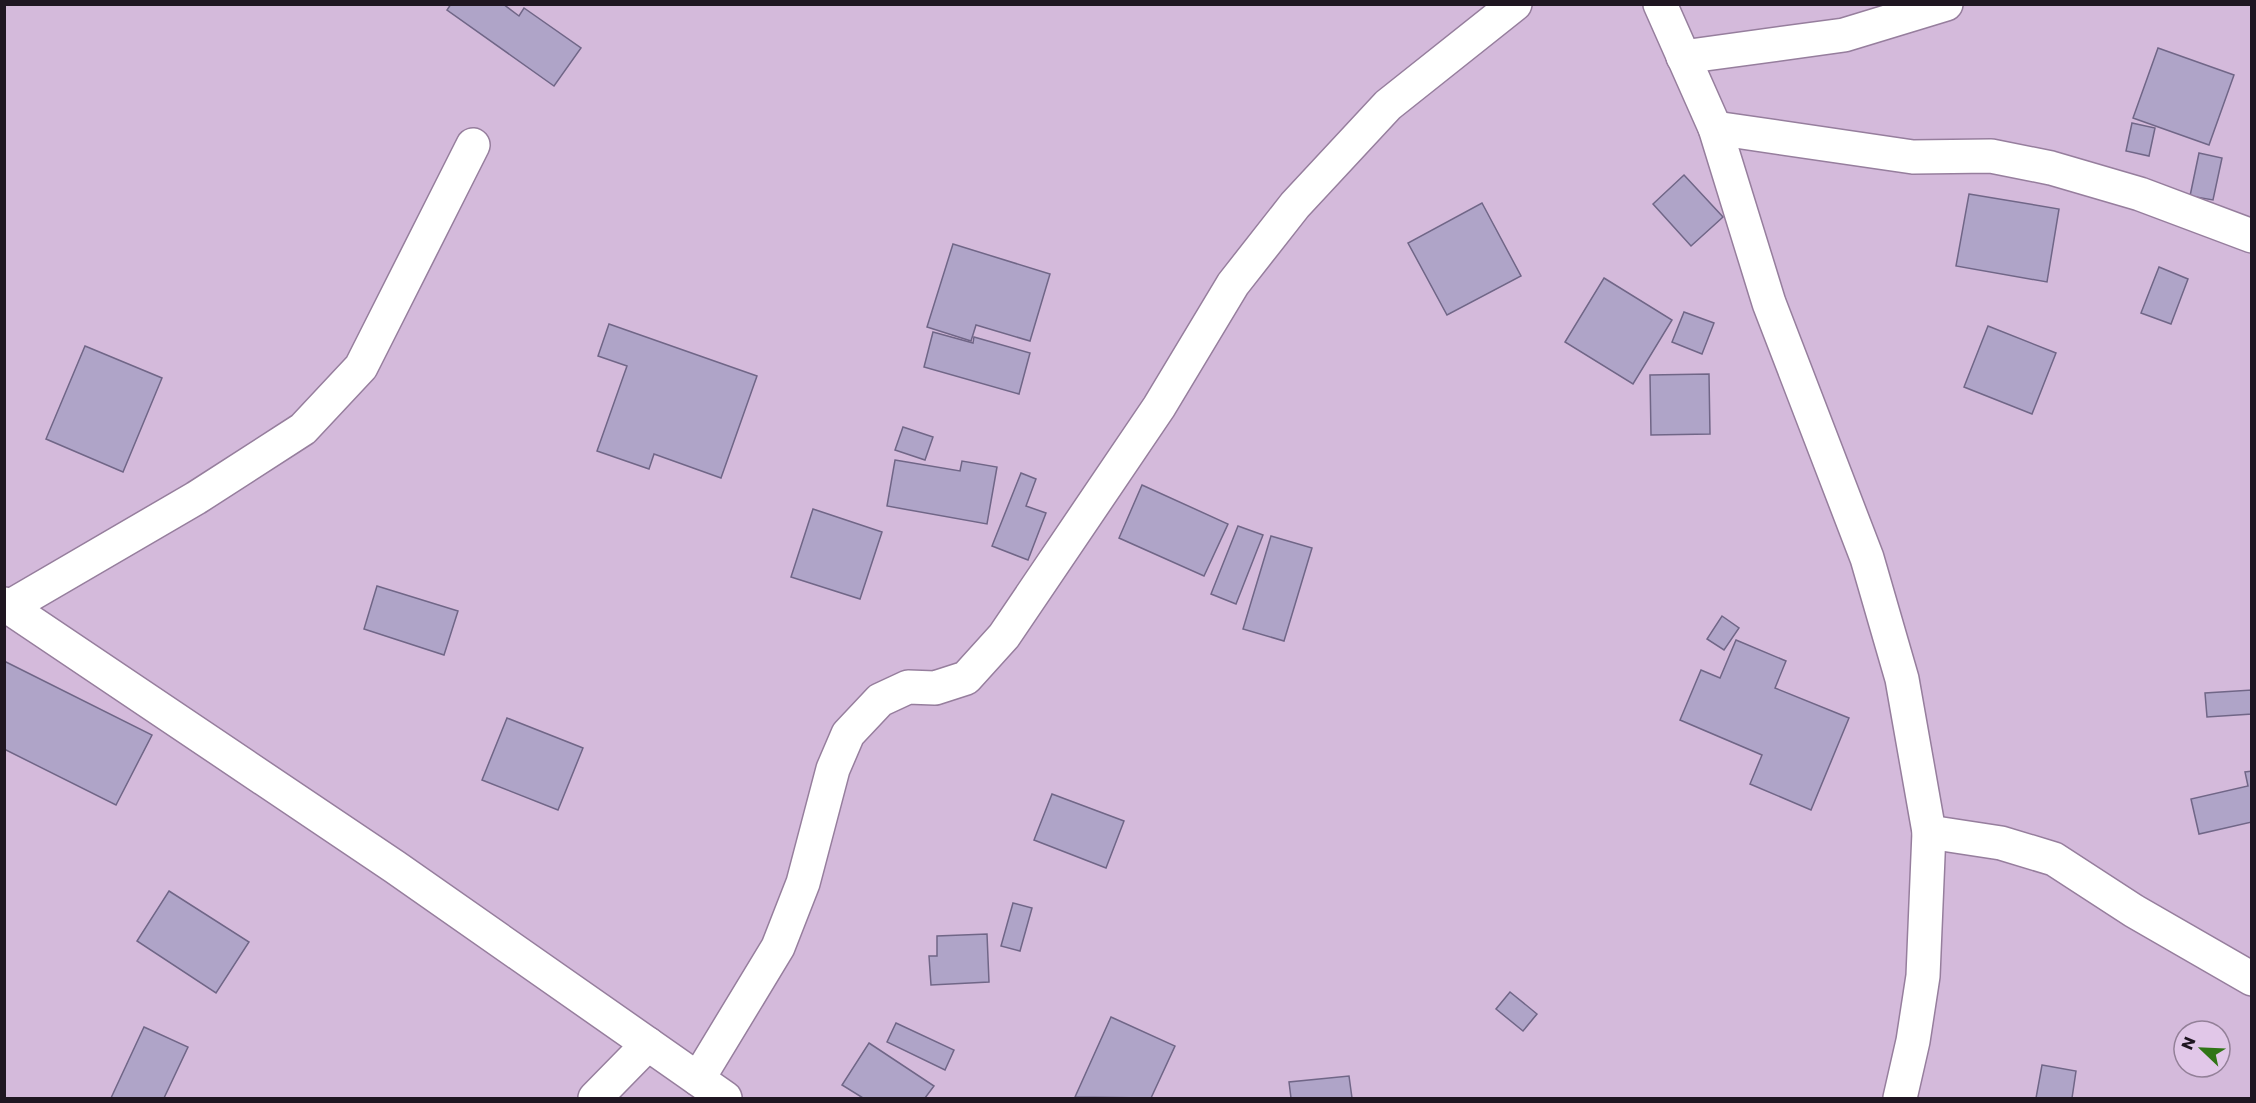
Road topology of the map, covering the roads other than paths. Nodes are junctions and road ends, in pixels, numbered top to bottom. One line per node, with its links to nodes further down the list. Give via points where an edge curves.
1 (1515, 4): 12 (street, via 1388,105 1295,204 1233,284 1159,408 1004,636 966,678 935,688 908,687 880,700 848,734 833,769 803,883 778,947)
2 (1660, 4): 4 (street)
3 (1946, 4): 4 (street, via 1844,35)
4 (1683, 57): 5 (street)
5 (1715, 128): 7 (street, via 1913,157 1991,156 2051,168 2140,194); 9 (street, via 1769,303 1868,558 1902,679)
6 (473, 145): 8 (street, via 361,367 303,429 196,498)
7 (2252, 236)
8 (7, 606): 11 (street, via 395,867)
9 (1929, 832): 10 (street, via 2001,843 2054,860); 15 (street, via 1923,976)
10 (2252, 979)
11 (648, 1044): 12 (street); 13 (street)
12 (698, 1079): 14 (street)
13 (595, 1098)
14 (725, 1098)
15 (1900, 1098)

